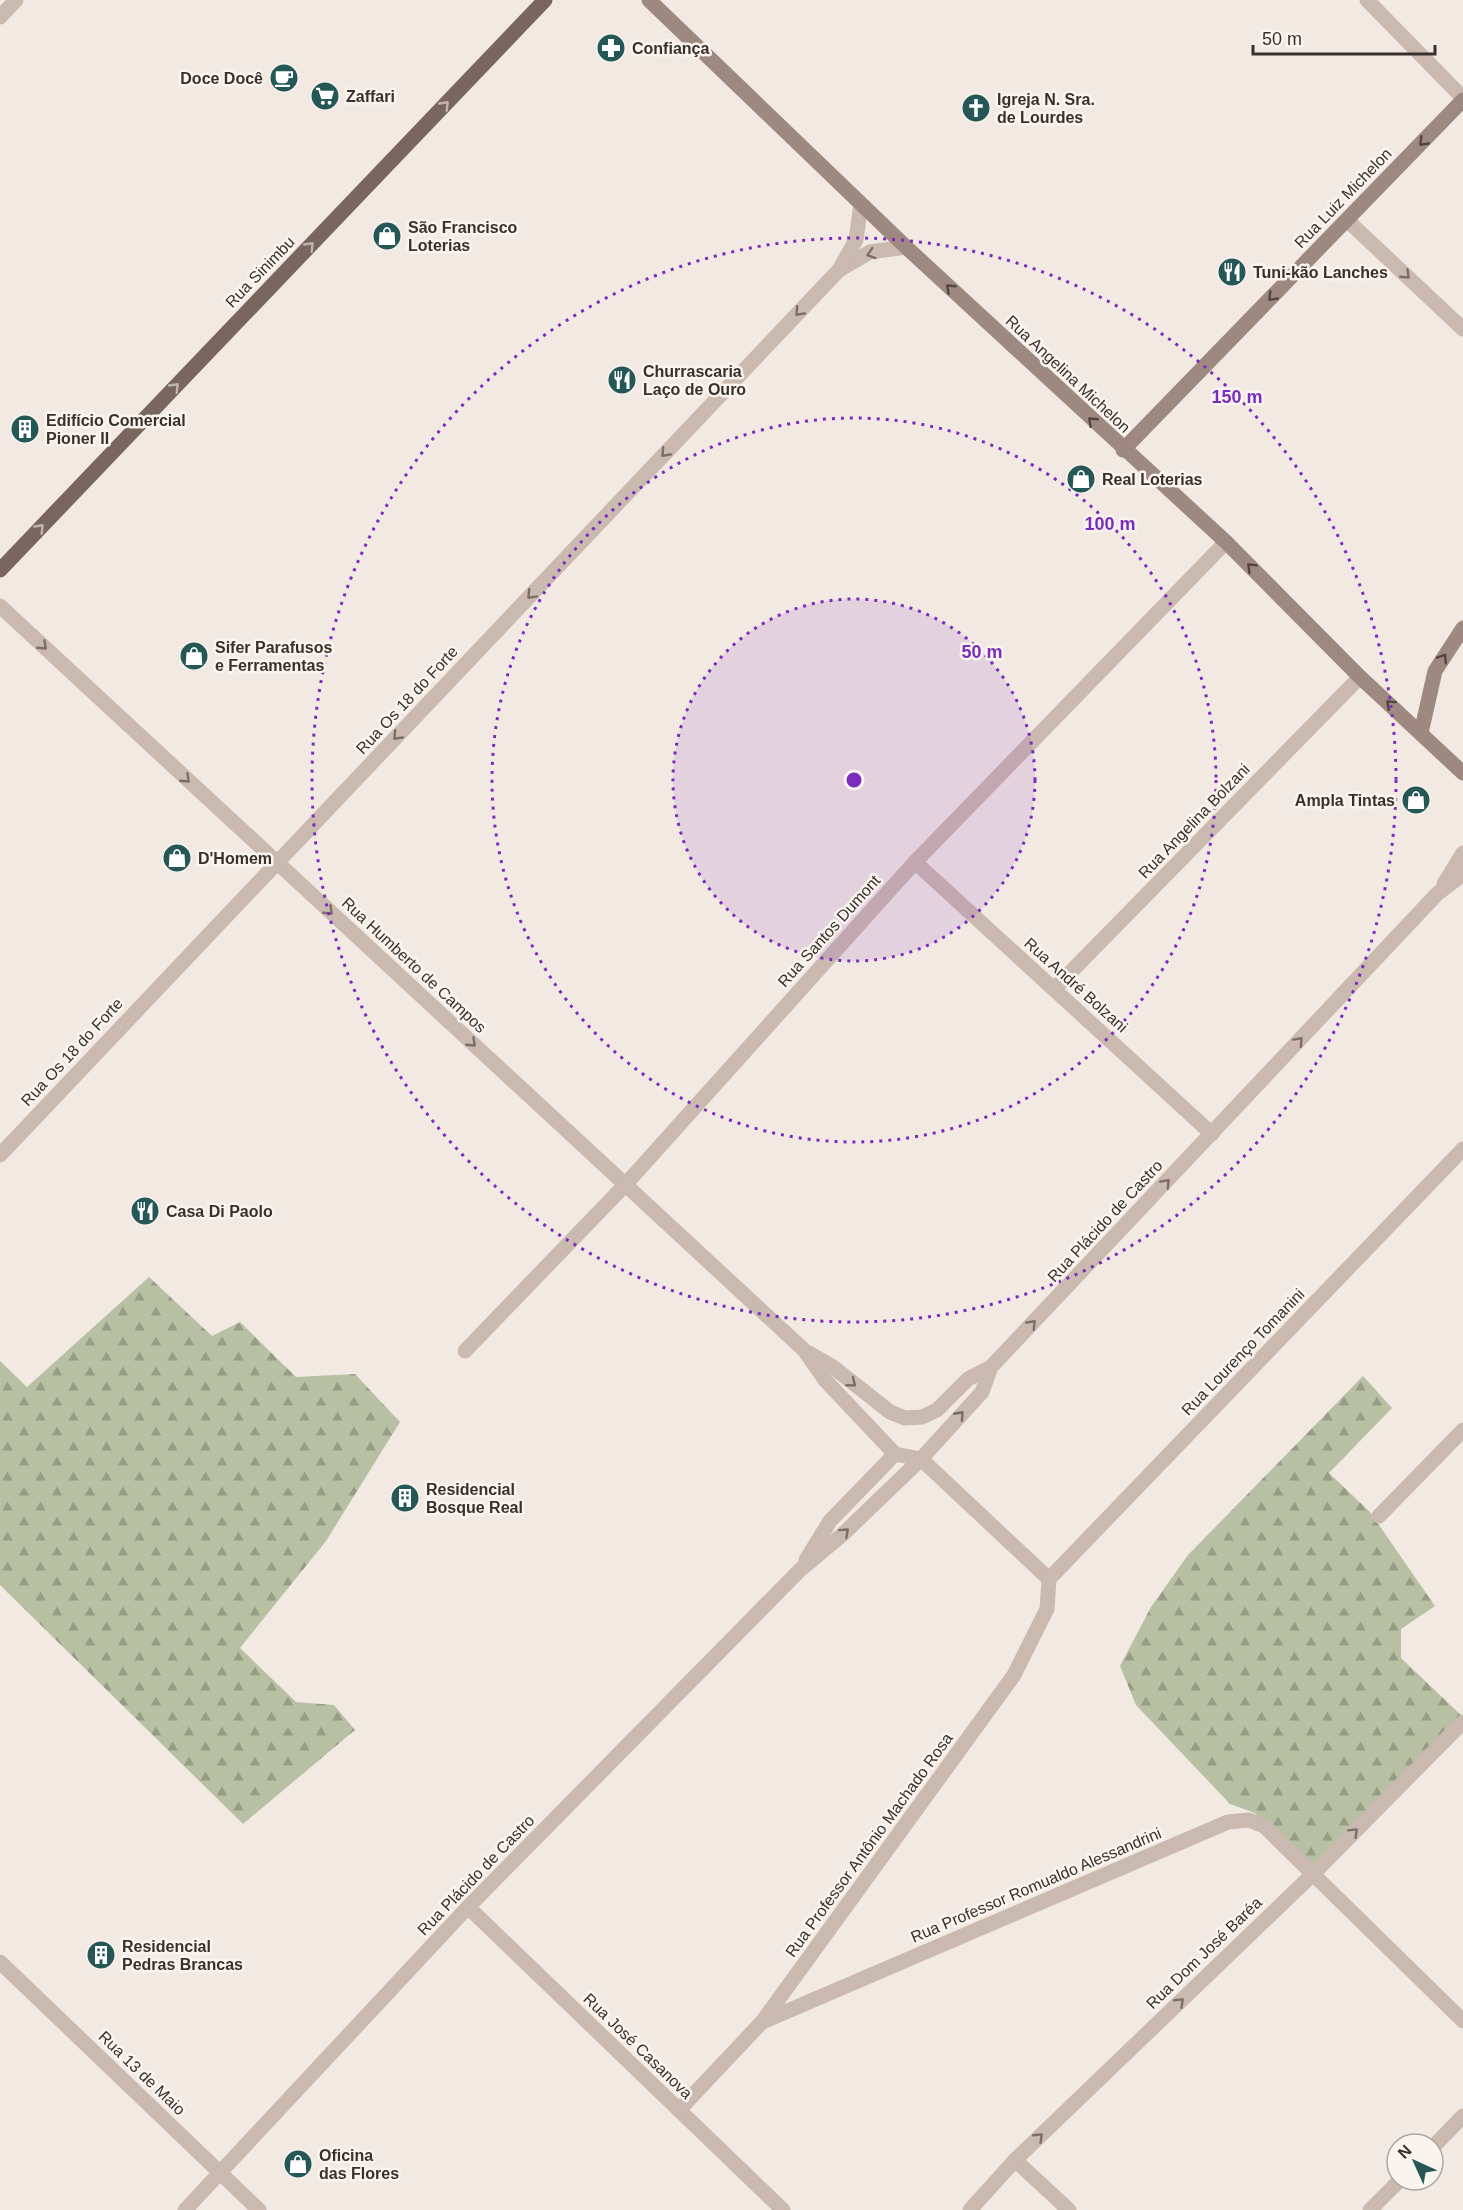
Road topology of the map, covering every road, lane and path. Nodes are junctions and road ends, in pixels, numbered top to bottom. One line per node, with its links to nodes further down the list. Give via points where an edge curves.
1 (16, 0): 5 (street)
2 (545, 0): 14 (main road, Rua Sinimbu, one-way to 2)
3 (649, 0): 7 (main road, Rua Angelina Michelon)
4 (1367, 0): 6 (street)
5 (0, 17)
6 (1463, 99): 8 (main road, Rua Luiz Michelon, one-way to 8)
7 (861, 204): 9 (main road, Rua Angelina Michelon); 10 (street, Rua Os 18 do Forte, via 856,240)
8 (1348, 220): 11 (street, one-way to 11); 12 (main road, Rua Luiz Michelon, one-way to 12)
9 (906, 247): 10 (street, Rua Os 18 do Forte, one-way to 10, via 870,252); 12 (main road, Rua Angelina Michelon, one-way to 9)
10 (840, 270): 22 (street, Rua Os 18 do Forte, one-way to 22)
11 (1463, 329)
12 (1123, 450): 13 (main road, Rua Angelina Michelon)
13 (1226, 542): 17 (main road, Rua Angelina Michelon, one-way to 13); 21 (street, Rua Santos Dumont)
14 (0, 570)
15 (0, 606): 22 (street, Rua Humberto de Campos, one-way to 22)
16 (1463, 628): 18 (main road, one-way to 16, via 1435,671)
17 (1360, 677): 18 (main road, Rua Angelina Michelon, one-way to 17); 25 (street, Rua Angelina Bolzani)
18 (1421, 733): 19 (main road, Rua Angelina Michelon)
19 (1463, 773)
20 (1463, 853): 24 (street, Rua Plácido de Castro)
21 (915, 862): 25 (street, Rua André Bolzani); 29 (street, Rua Santos Dumont)
22 (277, 863): 28 (street, Rua Os 18 do Forte); 29 (street, Rua Humberto de Campos, one-way to 29)
23 (1463, 874): 24 (street, Rua Plácido de Castro)
24 (1437, 894): 26 (street, Rua Plácido de Castro, one-way to 24)
25 (1054, 990): 26 (street, Rua André Bolzani)
26 (1212, 1134): 32 (street, Rua Plácido de Castro, one-way to 26)
27 (1463, 1149): 38 (street, Rua Lourenço Tomanini)
28 (0, 1155)
29 (625, 1185): 30 (street, Rua Humberto de Campos); 31 (street, Rua Santos Dumont)
30 (804, 1350): 32 (street, Rua Humberto de Campos, one-way to 32, via 833,1367 890,1412 905,1418 922,1417 937,1410 968,1379); 34 (street, Rua Humberto de Campos, via 825,1380)
31 (465, 1351)
32 (991, 1367): 35 (street, Rua Plácido de Castro, one-way to 32, via 981,1392)
33 (1463, 1430): 36 (street)
34 (895, 1454): 35 (street); 37 (street, Rua Plácido de Castro, via 830,1521)
35 (921, 1459): 37 (street, Rua Plácido de Castro, one-way to 35); 38 (street)
36 (1379, 1516)
37 (800, 1570): 41 (street, Rua Plácido de Castro)
38 (1049, 1579): 44 (street, Rua Professor Antônio Machado Rosa, via 1047,1609 1014,1675)
39 (1463, 1722): 40 (street, Rua Dom José Baréa, one-way to 39)
40 (1313, 1874): 43 (street, Rua Professor Romualdo Alessandrini); 44 (street, Rua Professor Romualdo Alessandrini, via 1264,1826 1249,1820 1228,1822); 48 (street, Rua Dom José Baréa, one-way to 40)
41 (468, 1907): 45 (street, Rua José Casanova); 49 (street, Rua Plácido de Castro)
42 (0, 1962): 49 (street, Rua 13 de Maio)
43 (1463, 2021)
44 (762, 2022): 45 (street, Rua Professor Antônio Machado Rosa)
45 (679, 2110): 53 (street, Rua José Casanova)
46 (1463, 2116): 47 (street)
47 (1445, 2134)
48 (1015, 2160): 54 (street, Rua Dom José Baréa); 55 (street)
49 (219, 2172): 51 (street, Rua Plácido de Castro); 52 (street, Rua 13 de Maio)
50 (1388, 2192): 56 (street)
51 (185, 2210)
52 (259, 2210)
53 (783, 2210)
54 (970, 2210)
55 (1069, 2210)
56 (1370, 2210)

